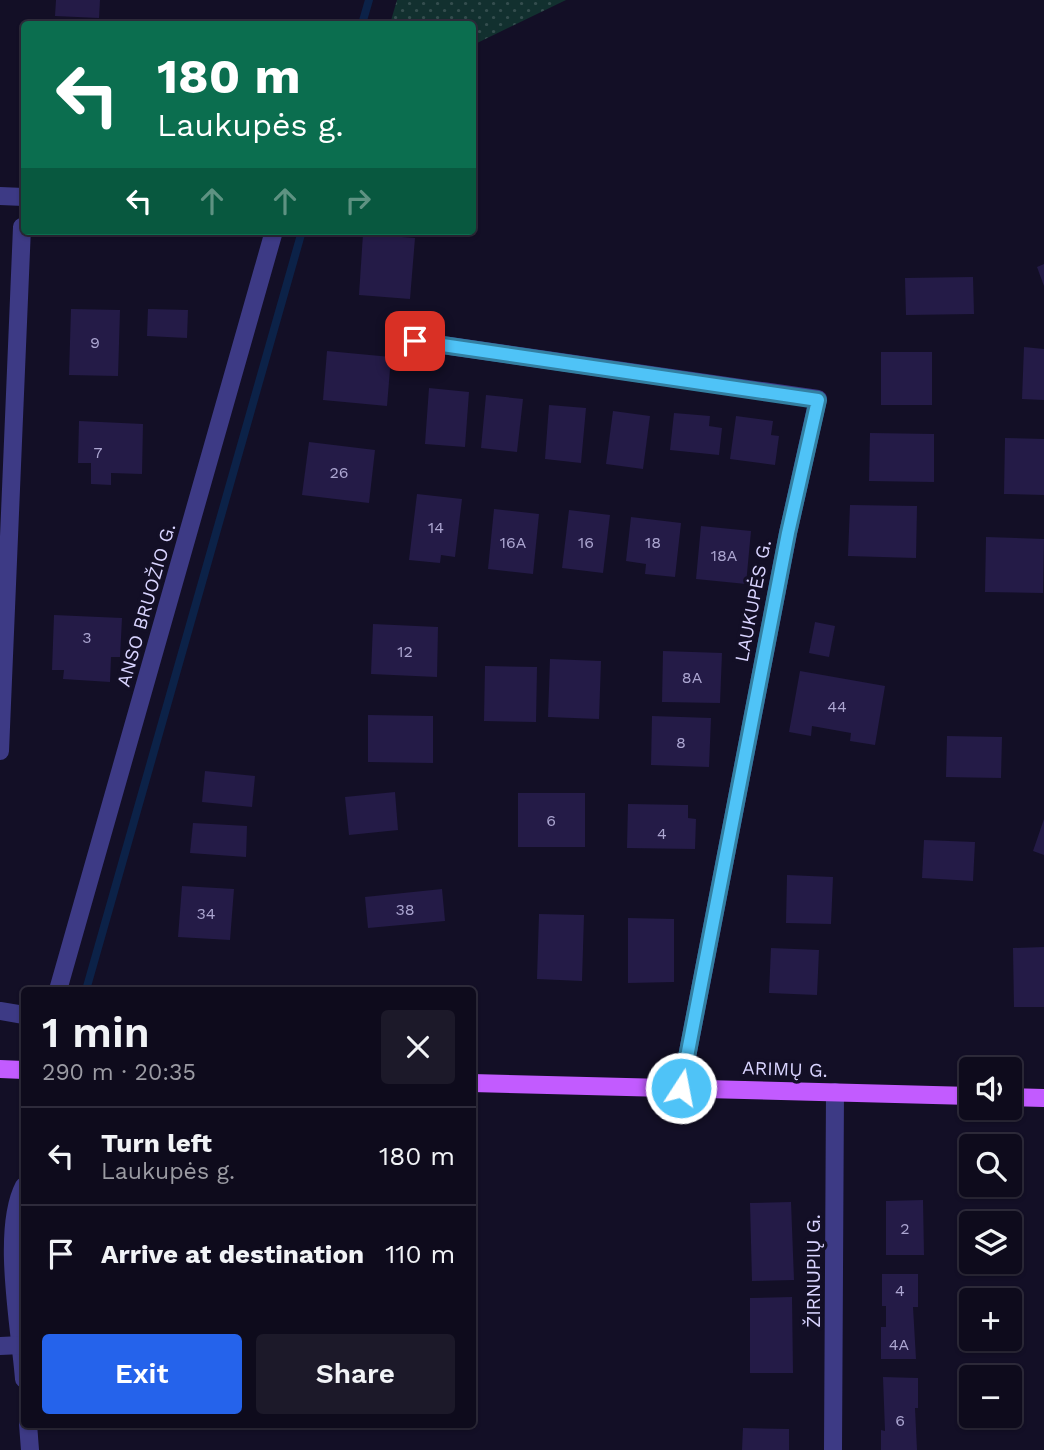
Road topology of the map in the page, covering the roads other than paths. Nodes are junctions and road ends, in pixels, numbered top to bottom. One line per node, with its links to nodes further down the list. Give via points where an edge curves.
1 (0, 196): 2 (street)
2 (21, 197)
3 (22, 235): 6 (street)
4 (273, 235): 7 (street, ANSO BRUOŽIO G.)
5 (415, 341): 13 (street, LAUKUPĖS G., via 818,400)
6 (0, 751)
7 (59, 987)
8 (0, 1011): 9 (street)
9 (21, 1015)
10 (0, 1069): 11 (main road)
11 (21, 1070)
12 (476, 1083): 13 (main road, ARIMŲ G.)
13 (681, 1088): 14 (main road, ARIMŲ G.)
14 (835, 1092): 15 (main road, ARIMŲ G.); 25 (street, ŽIRNUPIŲ G.)
15 (959, 1096)
16 (1022, 1097): 17 (main road)
17 (1044, 1098)
18 (21, 1192): 19 (street)
19 (7, 1243): 20 (street)
20 (21, 1338)
21 (21, 1345): 22 (street)
22 (0, 1346)
23 (28, 1428): 24 (street)
24 (30, 1450)
25 (833, 1450)

